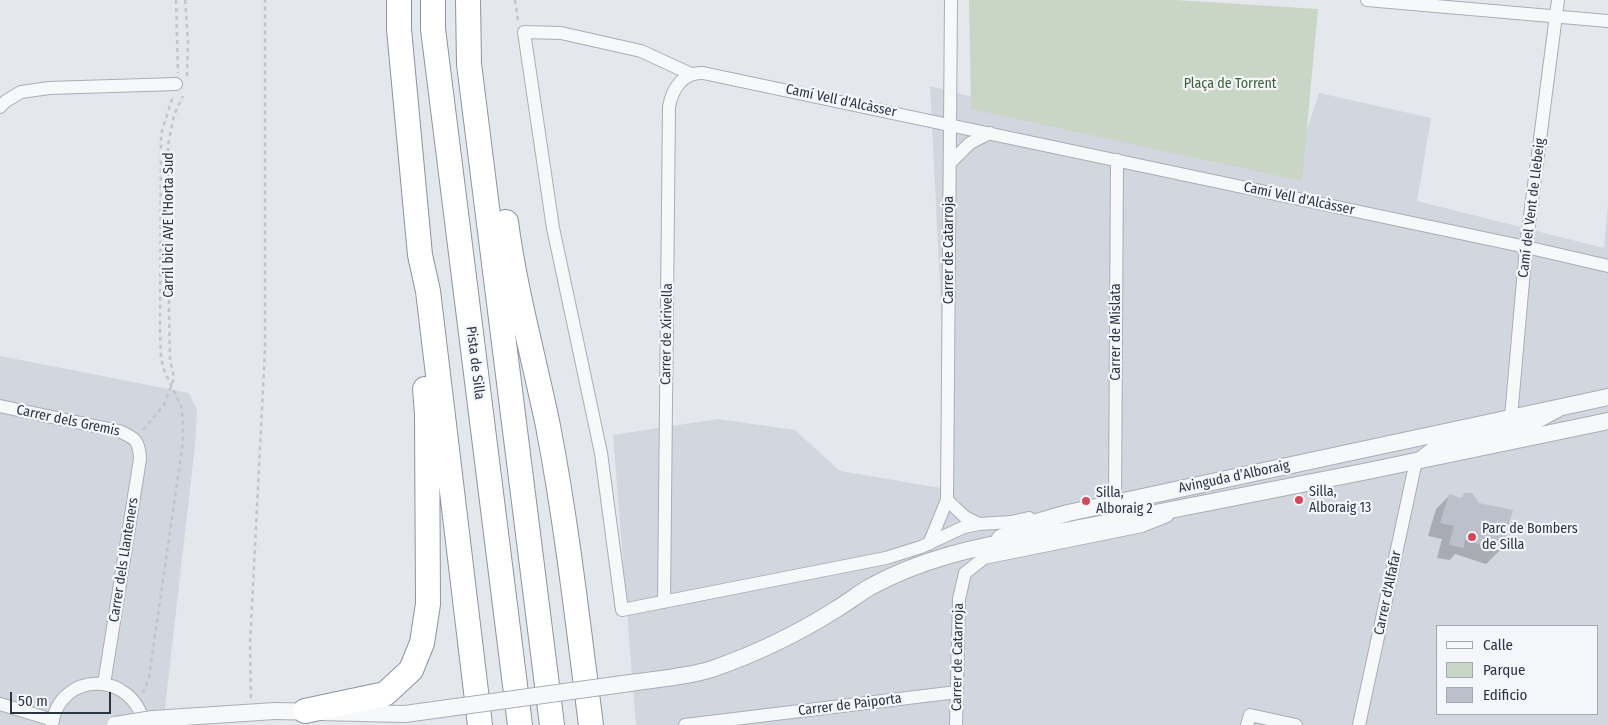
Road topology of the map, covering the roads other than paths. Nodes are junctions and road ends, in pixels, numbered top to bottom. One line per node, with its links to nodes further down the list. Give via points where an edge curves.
1 (399, 0): 18 (highway)
2 (434, 0): 43 (highway, Pista de Silla, via 433,29)
3 (468, 0): 9 (highway)
4 (951, 0): 13 (street, Carrer de Catarroja)
5 (1367, 0): 7 (street)
6 (1558, 0): 7 (street, Camí del Vent de Llebeig)
7 (1555, 17): 8 (street); 17 (street, Camí del Vent de Llebeig)
8 (1608, 21)
9 (469, 24): 44 (highway, via 469,64); 45 (highway, via 484,59 510,254 548,425 564,515)
10 (692, 74): 13 (street, Camí Vell d'Alcàsser, via 709,74); 34 (street, Carrer de Xirivella, via 676,87 669,107); 34 (street, via 641,51 561,34 524,32 553,228 601,453 622,610)
11 (183, 83): 12 (street, via 30,90)
12 (0, 106)
13 (950, 124): 14 (street, Camí Vell d'Alcàsser); 16 (street, Carrer de Catarroja)
14 (990, 132): 15 (street, Camí Vell d'Alcàsser); 16 (street, via 970,143)
15 (1117, 160): 17 (street, Camí Vell d'Alcàsser); 29 (street, Carrer de Mislata)
16 (950, 163): 27 (street, Carrer de Catarroja)
17 (1526, 247): 19 (street, Camí Vell d'Alcàsser); 23 (street, Camí del Vent de Llebeig)
18 (420, 255): 38 (highway, via 418,292 427,414 428,585 422,642 411,670 385,694); 42 (highway, via 428,291)
19 (1608, 266)
20 (1608, 398): 22 (street, Avinguda d’Alboraig)
21 (0, 406): 25 (street, Carrer dels Gremis, via 119,431)
22 (1566, 406): 23 (street, Avinguda d’Alboraig); 26 (street, Avinguda d’Alboraig, via 1534,424 1435,446)
23 (1512, 417): 29 (street, Avinguda d’Alboraig)
24 (1608, 421): 26 (street, Avinguda d’Alboraig)
25 (134, 438): 35 (street, Carrer dels Llanteners, via 140,449 140,459)
26 (1416, 461): 28 (street, Avinguda d’Alboraig); 50 (street, Carrer d'Alfafar)
27 (947, 500): 31 (street); 32 (street, Carrer de Catarroja)
28 (1205, 502): 33 (street, Avinguda d’Alboraig); 36 (street, Carrer de Catarroja, via 1142,526 984,558 965,573 959,599)
29 (1116, 503): 30 (street, Avinguda d’Alboraig)
30 (1088, 509): 31 (street); 33 (street, Avinguda d’Alboraig, via 1023,526)
31 (979, 524): 32 (street, via 955,530)
32 (929, 544): 34 (street, via 877,560)
33 (984, 545): 38 (street, bridge, via 912,568 870,587 799,631 711,669 404,714)
34 (664, 602)
35 (104, 684): 39 (street, via 92,684 71,692 62,700); 41 (street, via 116,687 136,703)
36 (957, 692): 46 (street, Carrer de Paiporta); 47 (street, Carrer de Catarroja)
37 (0, 704): 39 (street)
38 (305, 711): 40 (street, bridge, via 153,719)
39 (52, 723)
40 (116, 725)
41 (144, 725)
42 (480, 725)
43 (520, 725)
44 (552, 725)
45 (591, 725)
46 (685, 725)
47 (956, 725)
48 (1247, 725): 49 (street, via 1250,715)
49 (1296, 725)
50 (1359, 725)

